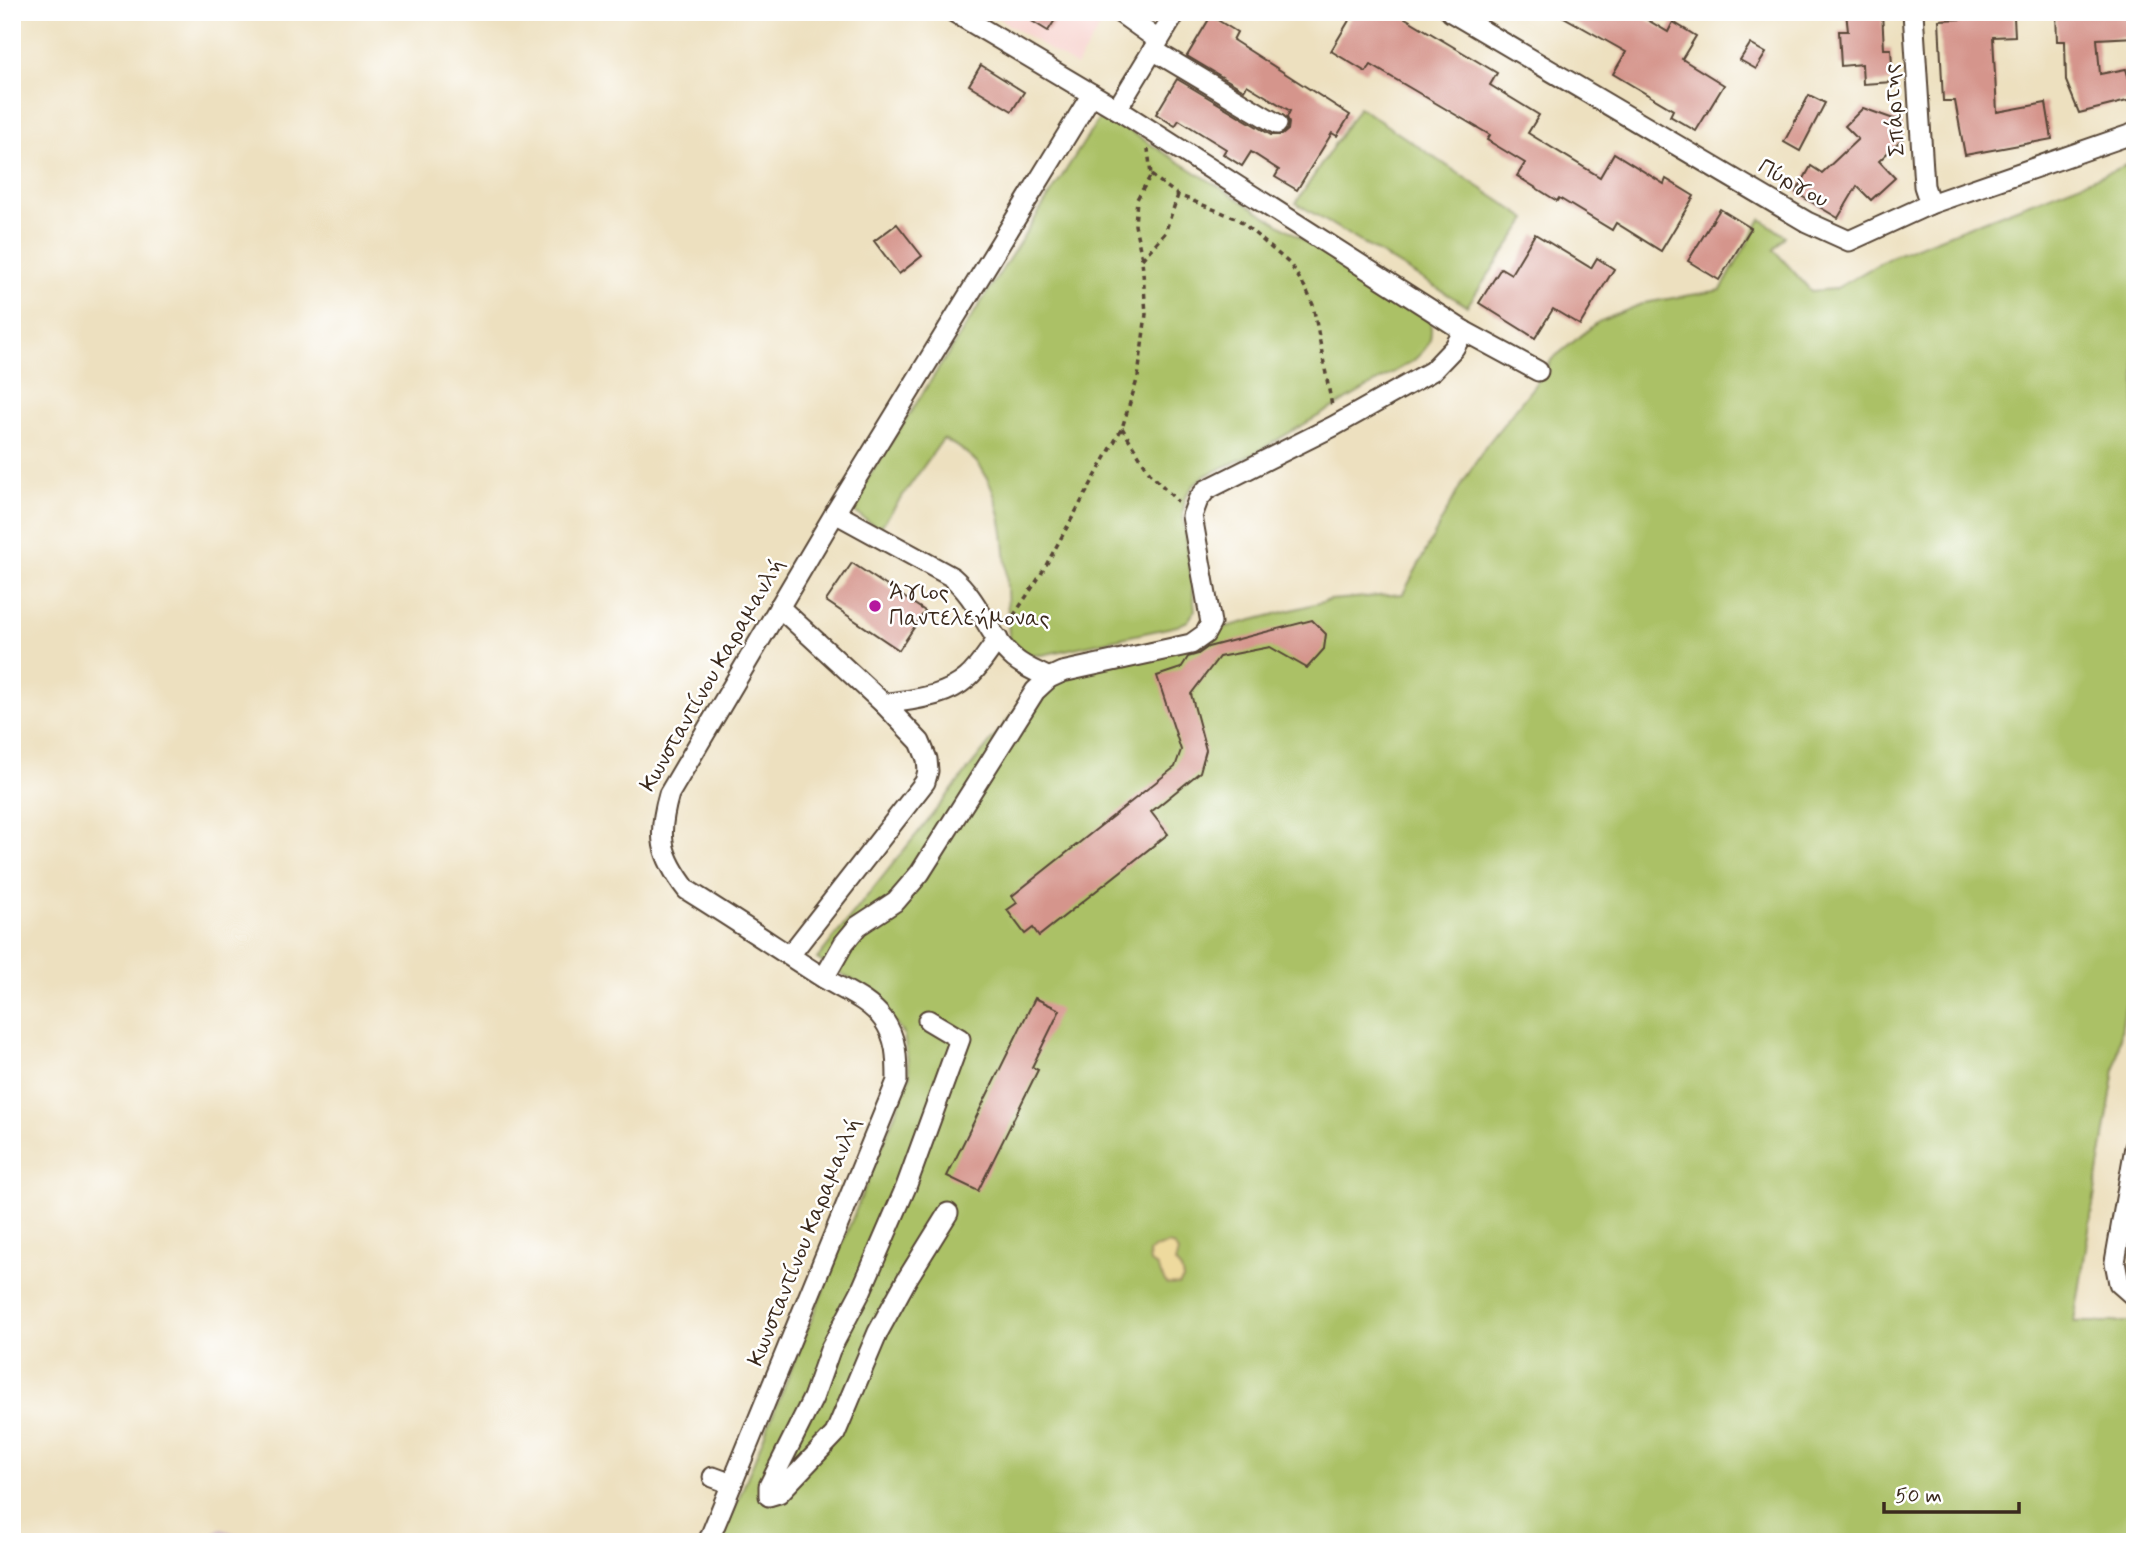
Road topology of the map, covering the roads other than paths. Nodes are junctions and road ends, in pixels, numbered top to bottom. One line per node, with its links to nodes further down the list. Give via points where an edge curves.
1 (954, 12): 7 (street)
2 (1119, 12): 6 (street)
3 (1175, 12): 6 (street)
4 (1451, 12): 11 (street, Πύργου, via 1807,222 1849,241)
5 (1913, 12): 11 (street, Σπάρτης, via 1924,186)
6 (1156, 45): 8 (street); 9 (street)
7 (1091, 94): 8 (street); 14 (street, Κωνσταντίνου Καραμανλή)
8 (1117, 109): 12 (street)
9 (1277, 124)
10 (2135, 133): 11 (street, Πύργου)
11 (1930, 204)
12 (1464, 331): 13 (street); 17 (street, via 1432,371 1206,490 1192,516 1211,623 1205,634 1191,644)
13 (1538, 370)
14 (835, 513): 15 (street, Κωνσταντίνου Καραμανλή); 16 (street, via 952,577 967,590)
15 (779, 607): 18 (street); 19 (street, Κωνσταντίνου Καραμανλή, via 669,794 661,821 670,869 687,890)
16 (998, 639): 17 (street, via 1015,660); 18 (street, via 969,677 951,690)
17 (1049, 678): 20 (street, via 1035,691 920,873 896,901 858,926)
18 (884, 704): 19 (street, via 920,742 927,759 925,782)
19 (790, 955): 20 (street, Κωνσταντίνου Καραμανλή)
20 (824, 978): 26 (street, Κωνσταντίνου Καραμανλή, via 872,1006 884,1021 893,1037 897,1081)
21 (928, 1020): 23 (street, via 960,1039 906,1187 769,1486 769,1496 779,1493 835,1434 878,1332)
22 (2135, 1147): 24 (street, via 2115,1262 2119,1283)
23 (948, 1213)
24 (2135, 1297)
25 (713, 1477): 26 (street)
26 (732, 1485): 27 (street, Κωνσταντίνου Καραμανλή)
27 (708, 1542)

